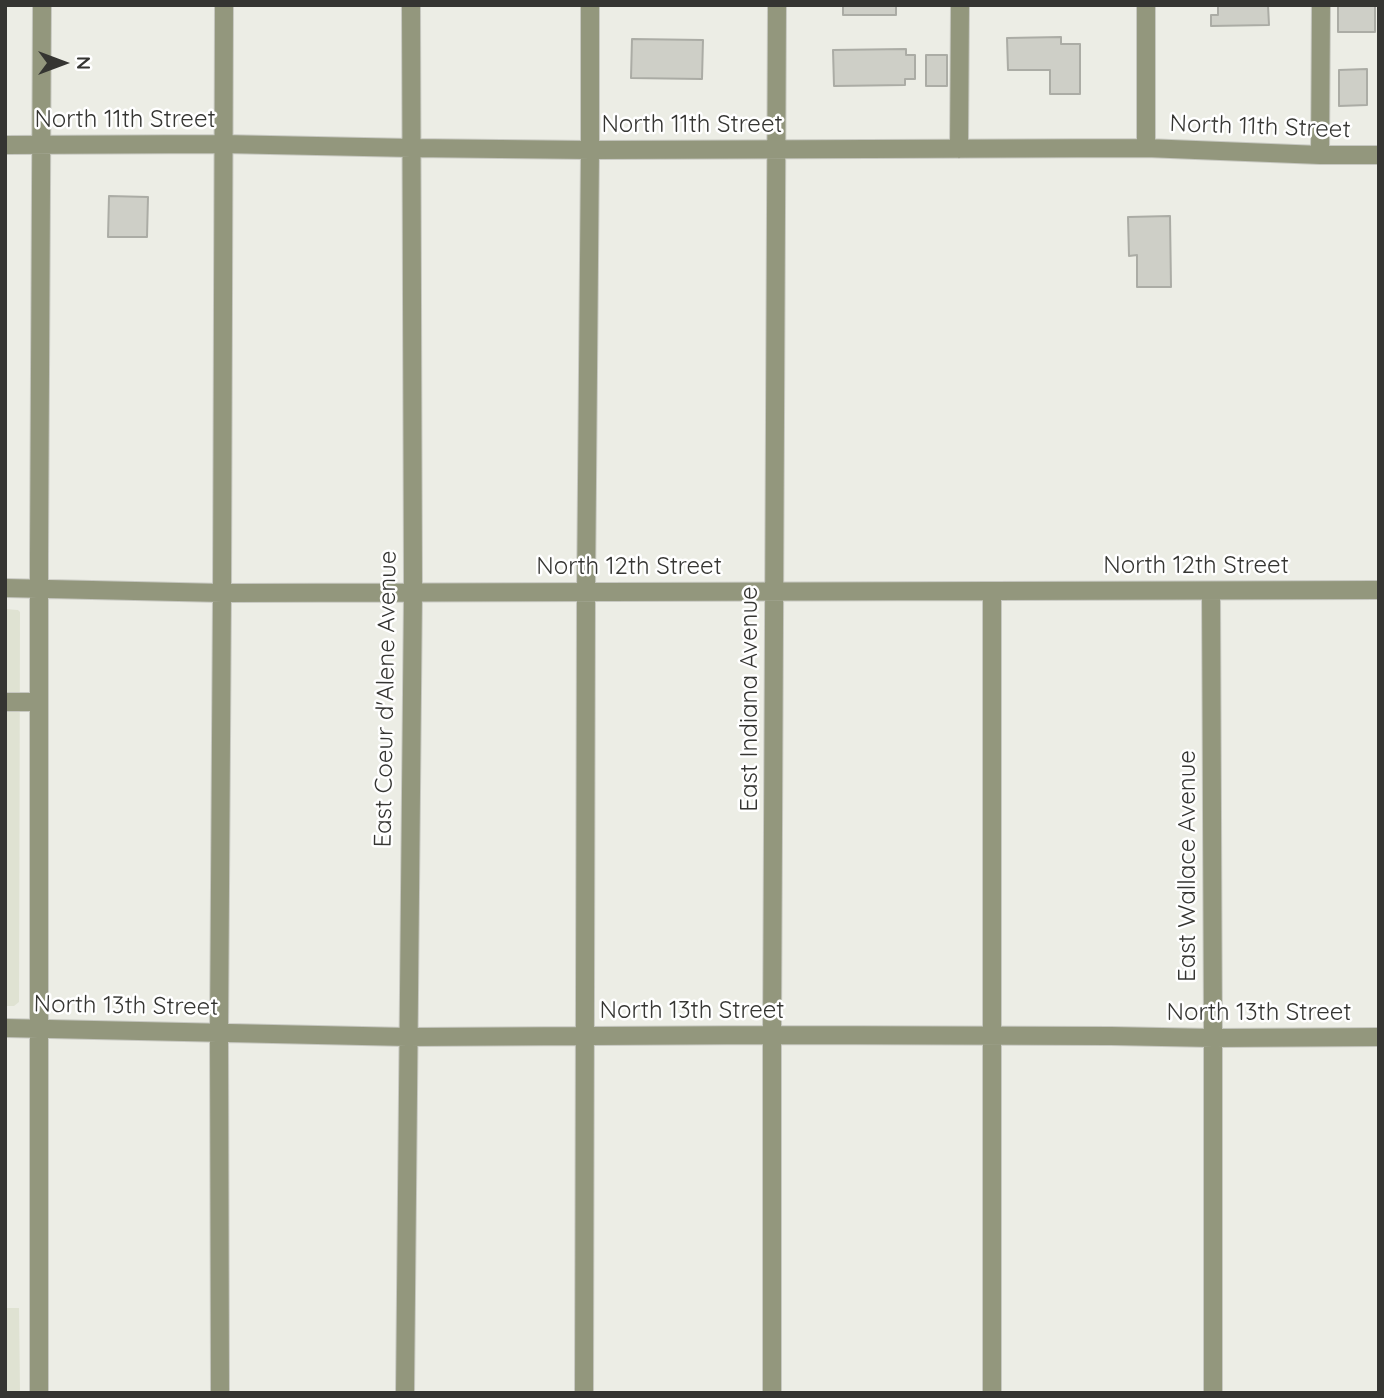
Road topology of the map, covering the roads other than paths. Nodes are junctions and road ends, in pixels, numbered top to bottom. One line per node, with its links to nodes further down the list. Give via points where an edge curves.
1 (42, 5): 11 (street)
2 (224, 5): 9 (street)
3 (411, 5): 12 (street, East Coeur d'Alene Avenue)
4 (590, 5): 15 (street)
5 (777, 5): 16 (street, East Indiana Avenue)
6 (960, 5): 14 (street)
7 (1146, 5): 13 (street)
8 (1321, 5): 17 (street)
9 (223, 144): 11 (street, North 11th Street); 12 (street, North 11th Street); 27 (street)
10 (5, 145): 11 (street, North 11th Street)
11 (42, 145): 20 (street)
12 (411, 148): 15 (street, North 11th Street); 24 (street, East Coeur d'Alene Avenue)
13 (1146, 148): 14 (street, North 11th Street); 17 (street, North 11th Street)
14 (959, 149): 16 (street, North 11th Street)
15 (590, 150): 16 (street, North 11th Street); 25 (street)
16 (777, 150): 26 (street, East Indiana Avenue)
17 (1320, 155): 18 (street, North 11th Street)
18 (1379, 155)
19 (5, 588): 20 (street, North 12th Street)
20 (39, 588): 27 (street, North 12th Street); 29 (street)
21 (1379, 590): 23 (street, North 12th Street)
22 (992, 591): 23 (street, North 12th Street); 26 (street, North 12th Street); 35 (street)
23 (1211, 591): 38 (street, East Wallace Avenue)
24 (413, 592): 25 (street, North 12th Street); 27 (street, North 12th Street); 36 (street, East Coeur d'Alene Avenue)
25 (586, 592): 26 (street, North 12th Street); 34 (street)
26 (775, 592): 33 (street, East Indiana Avenue)
27 (222, 593): 32 (street)
28 (5, 702): 29 (street)
29 (39, 702): 31 (street)
30 (5, 1028): 31 (street, North 13th Street)
31 (39, 1029): 32 (street, North 13th Street); 39 (street)
32 (219, 1033): 36 (street, North 13th Street); 40 (street)
33 (772, 1035): 34 (street, North 13th Street); 35 (street, North 13th Street); 43 (street, East Indiana Avenue)
34 (585, 1036): 36 (street, North 13th Street); 42 (street)
35 (992, 1036): 38 (street, North 13th Street); 44 (street)
36 (407, 1037): 41 (street, East Coeur d'Alene Avenue)
37 (1379, 1037): 38 (street, North 13th Street)
38 (1213, 1038): 45 (street, East Wallace Avenue)
39 (39, 1393)
40 (220, 1393)
41 (405, 1393)
42 (584, 1393)
43 (772, 1393)
44 (992, 1393)
45 (1213, 1393)

